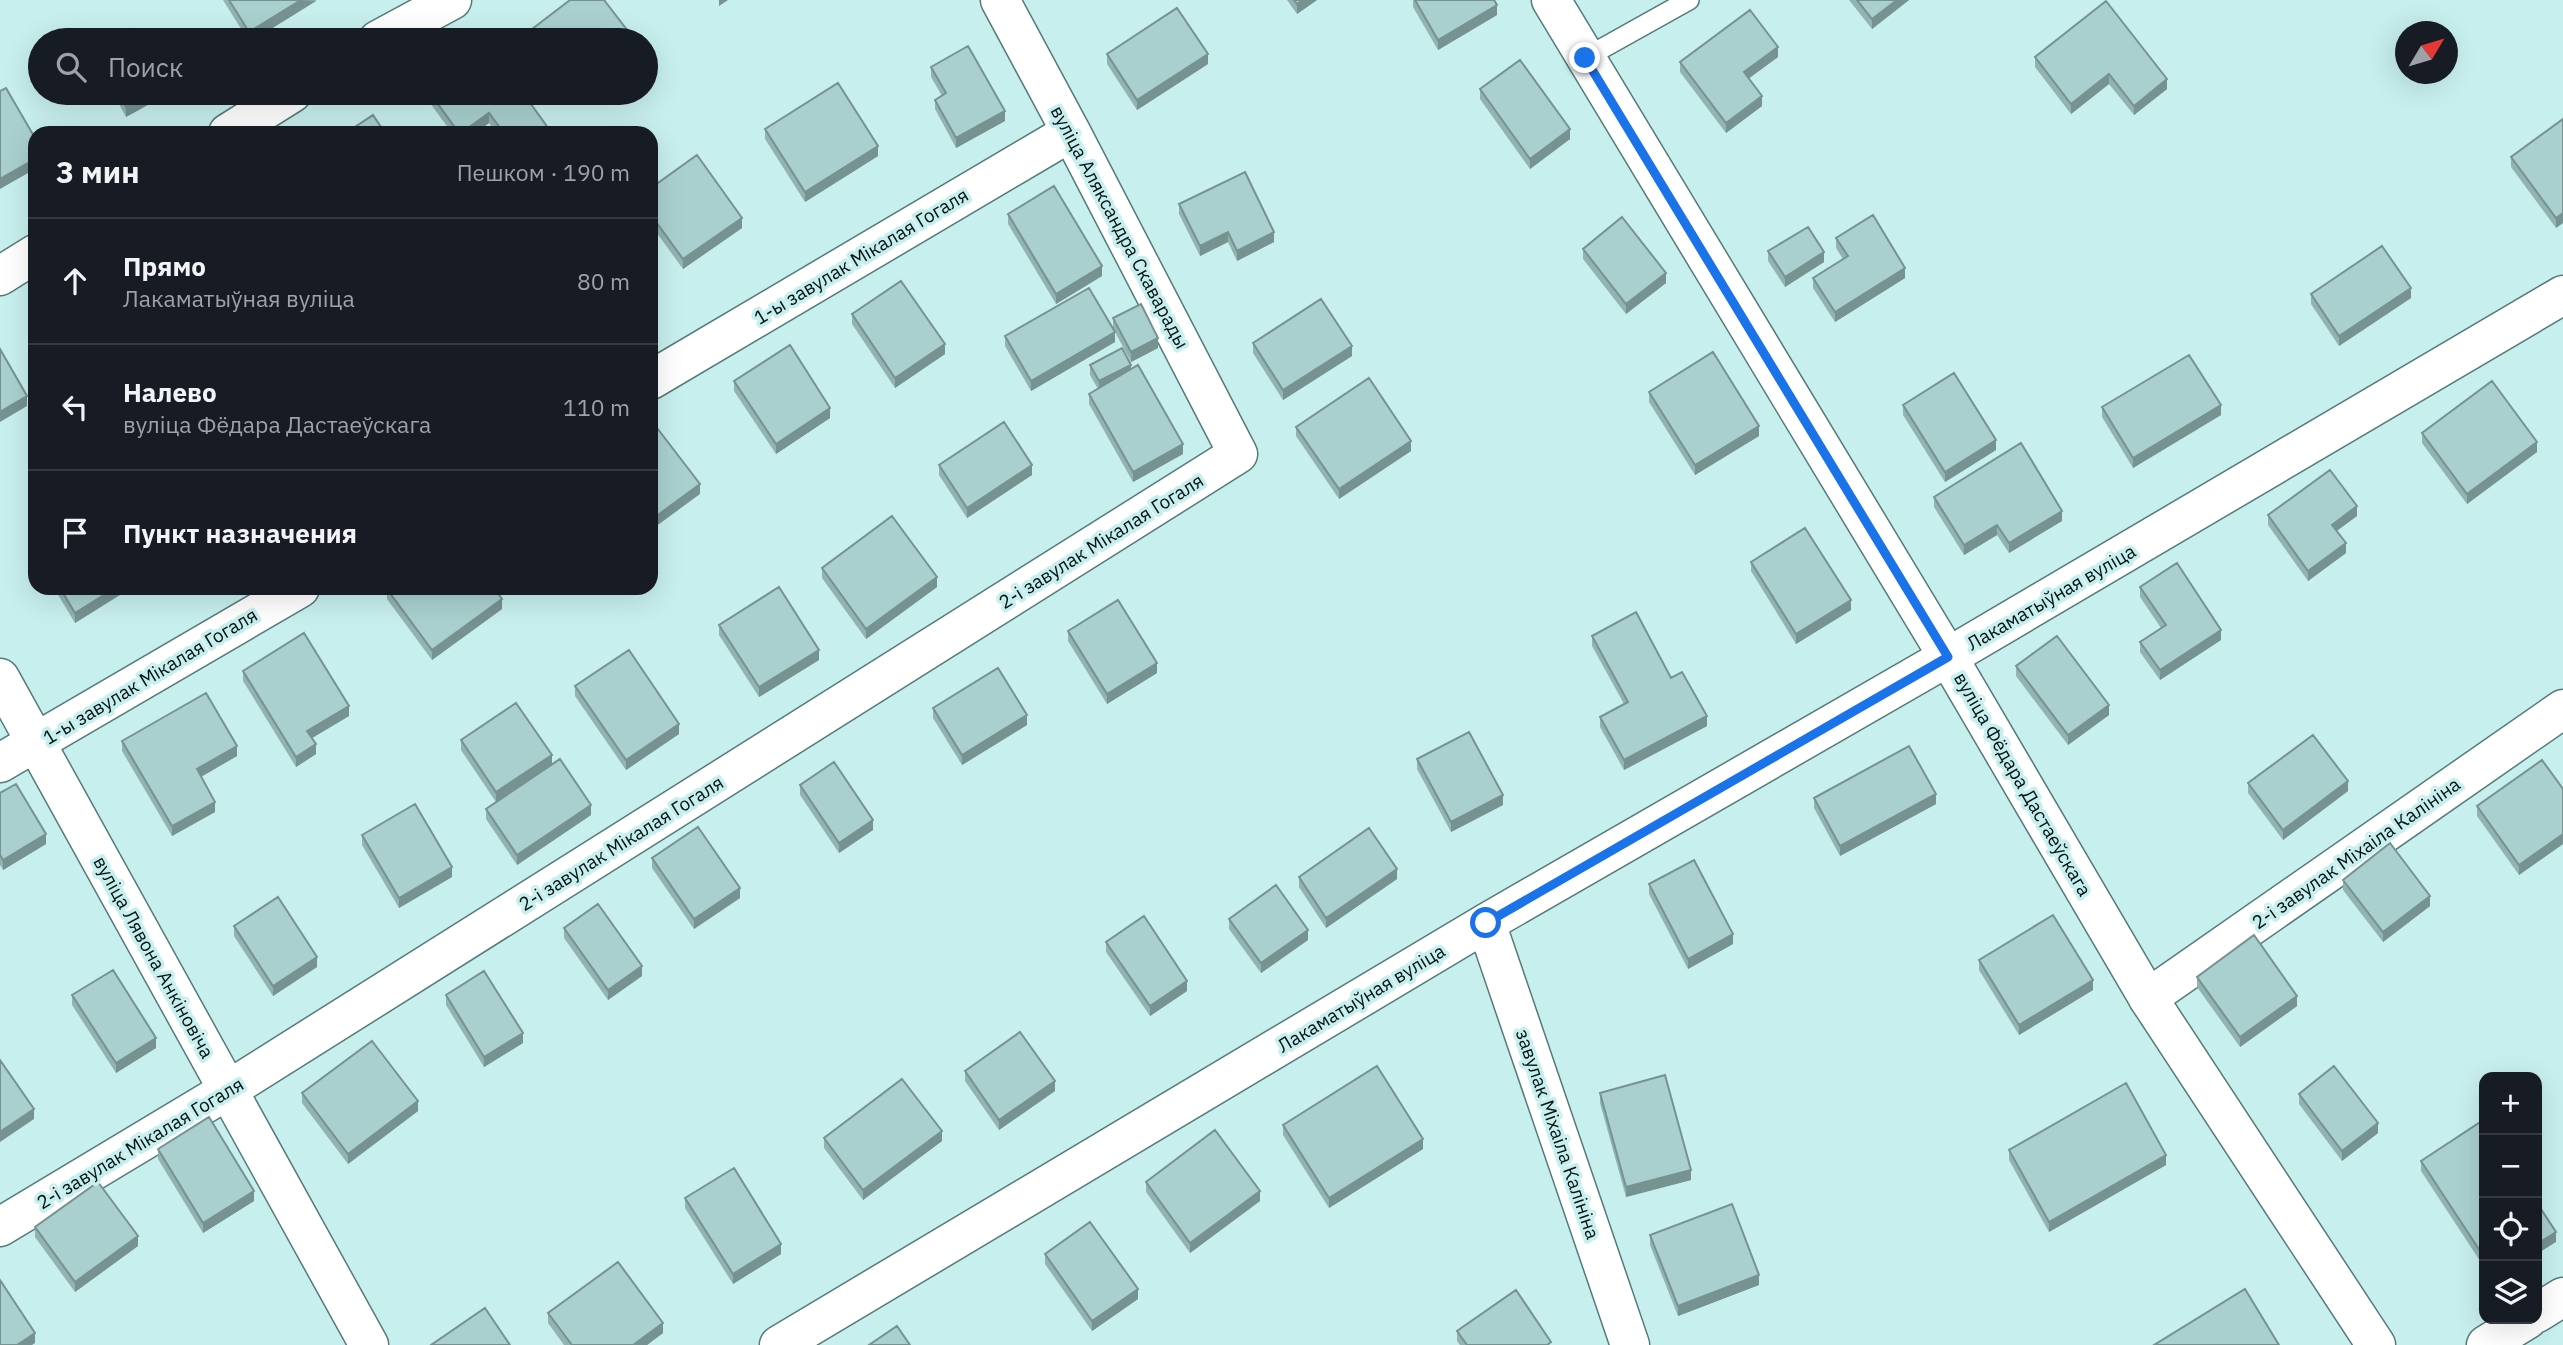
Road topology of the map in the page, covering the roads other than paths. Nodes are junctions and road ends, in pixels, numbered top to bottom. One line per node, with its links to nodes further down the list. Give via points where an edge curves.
1 (452, 0): 5 (street)
2 (1000, 0): 9 (street, вуліца Аляксандра Скаварады)
3 (1551, 0): 6 (street, вуліца Фёдара Дастаеўскага)
4 (1689, 0): 6 (lane)
5 (400, 28)
6 (1585, 58): 16 (street, вуліца Фёдара Дастаеўскага)
7 (273, 105): 8 (street)
8 (239, 126)
9 (1071, 132): 13 (street, 1-ы завулак Мікалая Гогаля); 14 (street, вуліца Аляксандра Скаварады)
10 (28, 258): 11 (street)
11 (0, 276)
12 (2563, 295): 16 (street, Лакаматыўная вуліца)
13 (658, 376)
14 (1238, 454): 23 (street, 2-і завулак Мікалая Гогаля)
15 (288, 595): 19 (street, 1-ы завулак Мікалая Гогаля)
16 (1948, 657): 21 (street, Лакаматыўная вуліца); 22 (street, вуліца Фёдара Дастаеўскага)
17 (0, 678): 19 (street, вуліца Лявона Анкіновіча)
18 (2563, 709): 22 (street, 2-і завулак Міхаіла Калініна)
19 (36, 744): 20 (street, 1-ы завулак Мікалая Гогаля); 23 (street, вуліца Лявона Анкіновіча)
20 (0, 763)
21 (1486, 923): 29 (street, Лакаматыўная вуліца); 30 (street, завулак Міхаіла Калініна)
22 (2148, 998): 31 (street, вуліца Фёдара Дастаеўскага)
23 (228, 1090): 24 (street, 2-і завулак Мікалая Гогаля); 28 (street, вуліца Лявона Анкіновіча)
24 (0, 1227)
25 (2563, 1297): 26 (street)
26 (2542, 1310)
27 (2520, 1324): 32 (street)
28 (369, 1345)
29 (779, 1345)
30 (1630, 1345)
31 (2376, 1345)
32 (2487, 1345)

